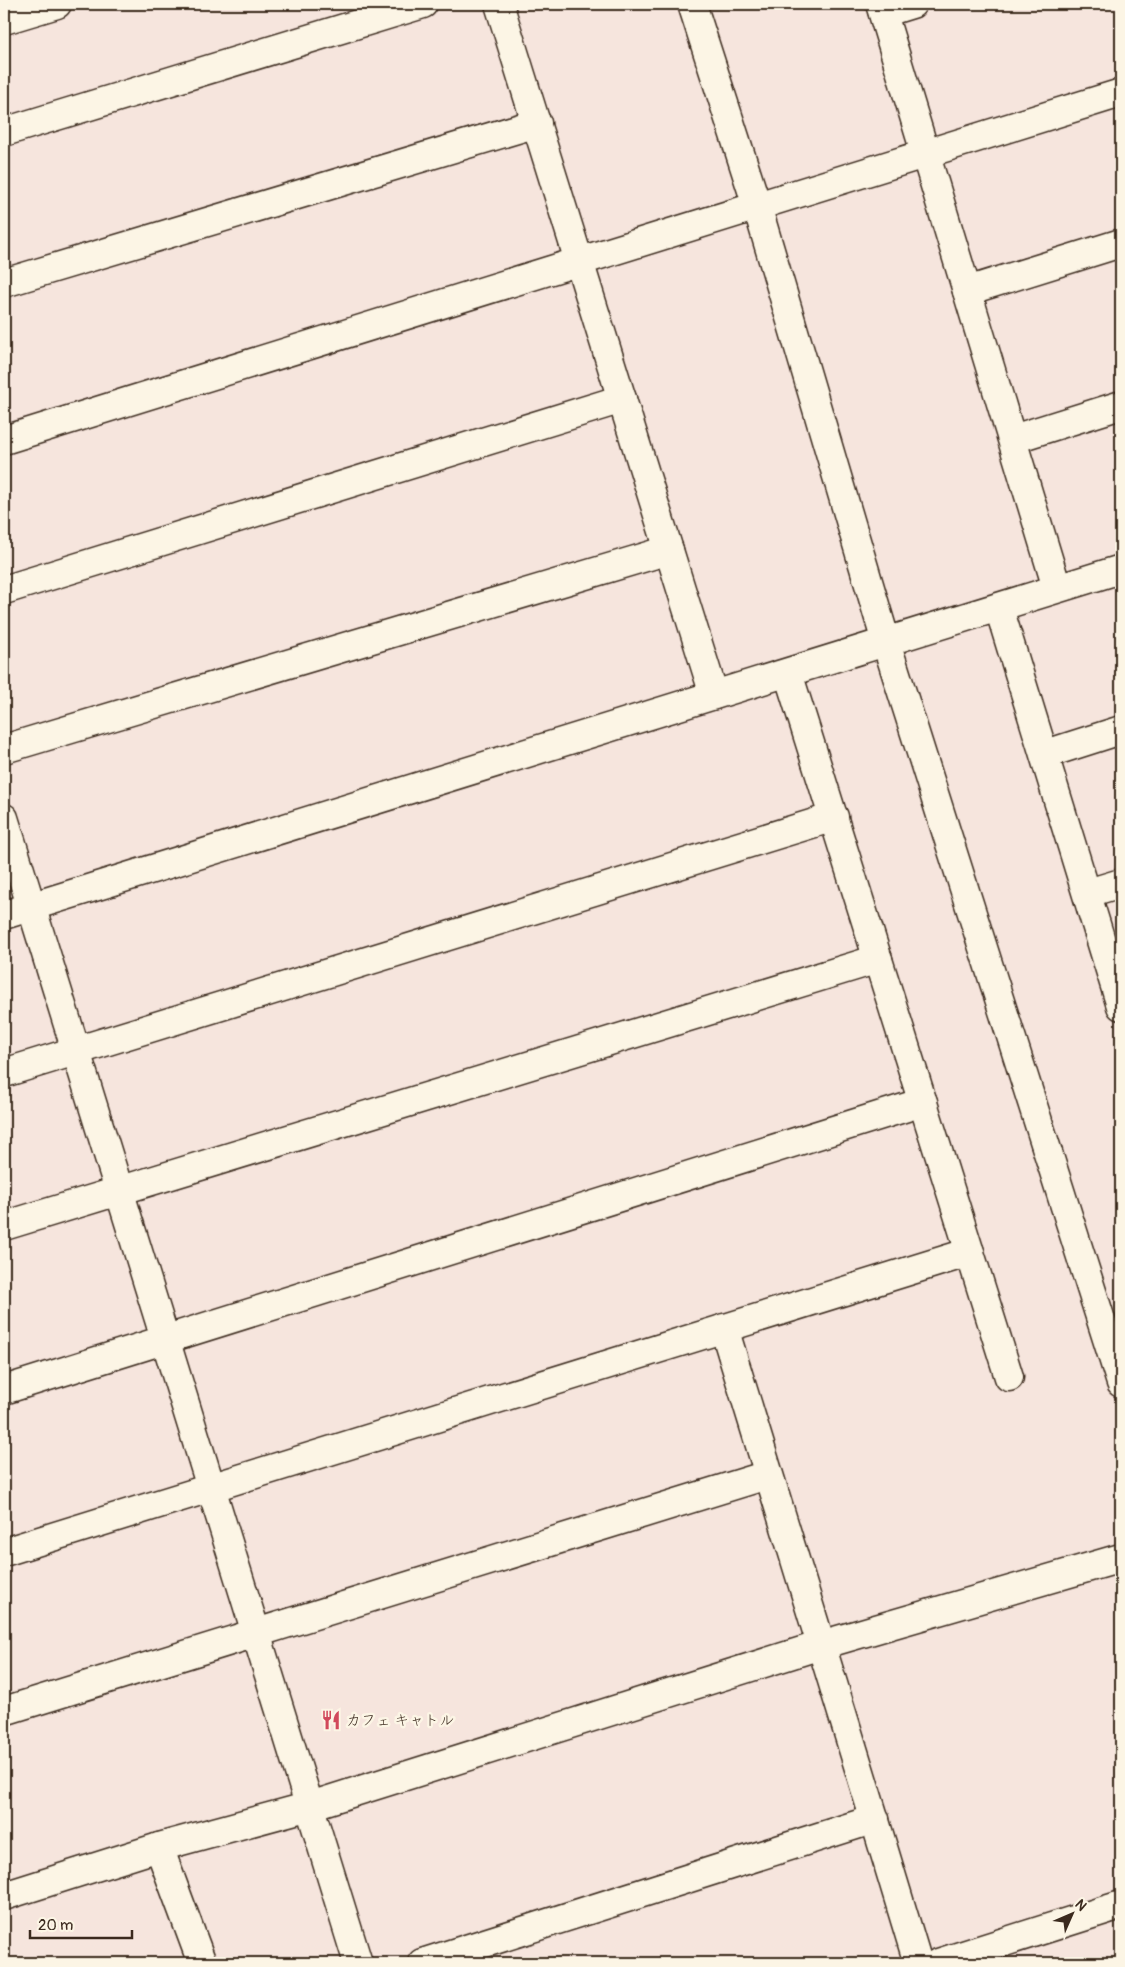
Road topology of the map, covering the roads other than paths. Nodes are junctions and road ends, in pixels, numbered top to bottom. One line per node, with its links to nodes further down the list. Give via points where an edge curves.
1 (57, 4): 7 (street)
2 (423, 4): 10 (street)
3 (499, 4): 9 (street)
4 (692, 4): 12 (street)
5 (912, 4): 6 (street)
6 (882, 8): 11 (street)
7 (4, 20)
8 (1121, 93): 11 (street)
9 (537, 123): 14 (street); 15 (street)
10 (4, 132)
11 (925, 155): 12 (street); 16 (street)
12 (757, 206): 14 (street); 26 (street)
13 (1121, 243): 16 (street)
14 (579, 260): 17 (street); 20 (street)
15 (4, 284)
16 (967, 291): 19 (street)
17 (622, 399): 21 (street); 24 (street)
18 (1121, 405): 19 (street)
19 (1013, 439): 23 (street)
20 (4, 440)
21 (668, 550): 28 (street); 30 (street)
22 (1121, 569): 23 (street)
23 (1057, 588): 25 (street)
24 (4, 590)
25 (999, 608): 26 (street); 31 (street)
26 (886, 642): 27 (street); 49 (street)
27 (788, 673): 28 (street); 32 (street)
28 (714, 694): 36 (street)
29 (1121, 730): 31 (street)
30 (4, 750)
31 (1046, 754): 35 (street)
32 (834, 817): 38 (street); 40 (street)
33 (4, 818): 36 (street)
34 (1121, 883): 35 (street)
35 (1088, 893): 39 (street)
36 (31, 906): 37 (street); 40 (street)
37 (4, 915)
38 (878, 959): 42 (street); 43 (street)
39 (1121, 1006)
40 (76, 1050): 41 (street); 43 (street)
41 (4, 1074)
42 (923, 1102): 45 (street); 47 (street)
43 (119, 1190): 44 (street); 47 (street)
44 (4, 1226)
45 (970, 1252): 46 (street); 48 (street)
46 (724, 1328): 51 (street); 52 (street)
47 (165, 1340): 50 (street); 52 (street)
48 (1009, 1377)
49 (1121, 1383)
50 (4, 1390)
51 (768, 1475): 55 (street); 56 (street)
52 (211, 1487): 53 (street); 55 (street)
53 (4, 1552)
54 (1121, 1558): 56 (street)
55 (256, 1632): 57 (street); 58 (street)
56 (822, 1645): 58 (street); 59 (street)
57 (4, 1711)
58 (310, 1806): 60 (street); 64 (street)
59 (876, 1819): 65 (street); 66 (street)
60 (159, 1847): 61 (street); 63 (street)
61 (4, 1896)
62 (1121, 1906): 67 (street)
63 (202, 1963)
64 (358, 1963)
65 (422, 1963)
66 (918, 1963)
67 (938, 1963)

